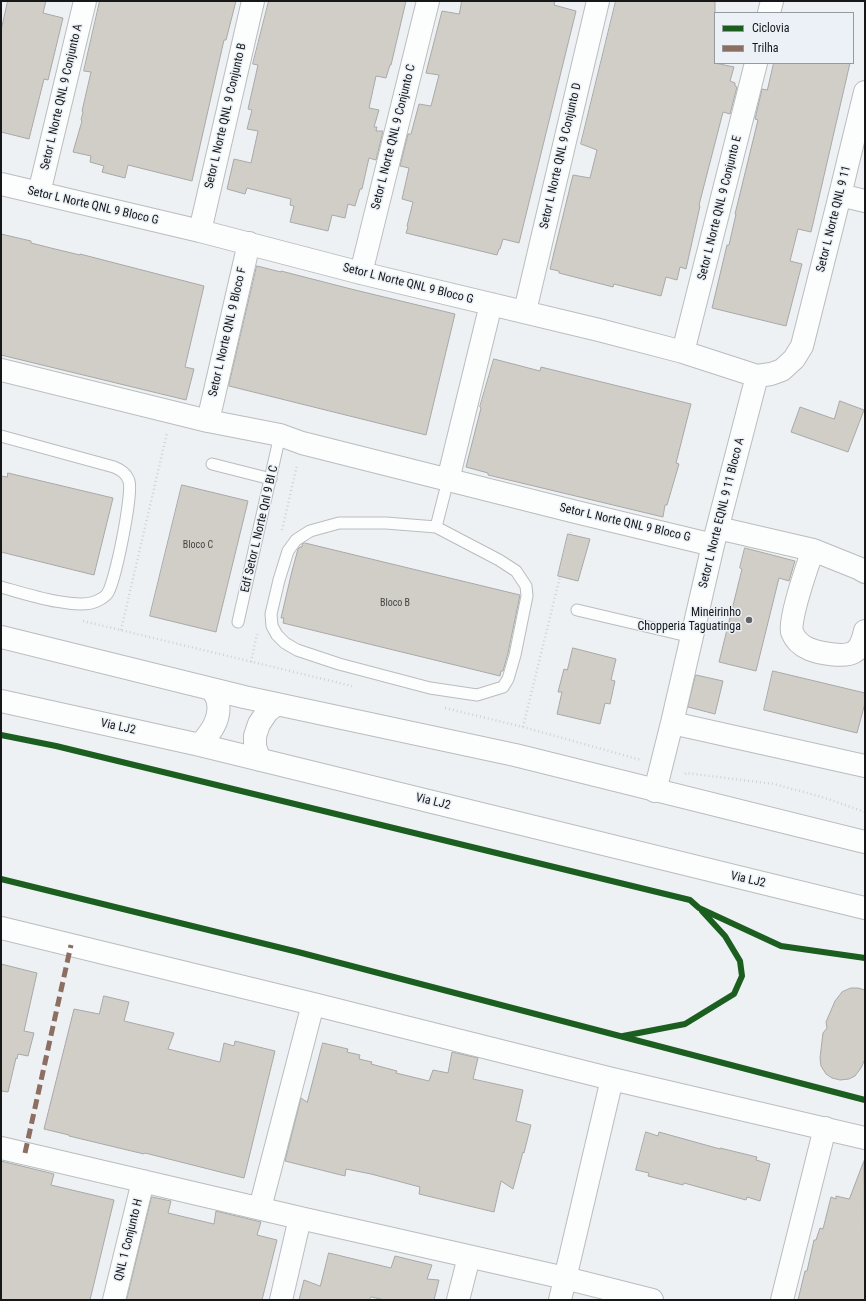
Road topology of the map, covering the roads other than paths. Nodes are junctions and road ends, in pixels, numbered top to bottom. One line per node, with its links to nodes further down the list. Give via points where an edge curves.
1 (85, 1): 10 (street, Setor L Norte QNL 9 Conjunto A)
2 (253, 1): 13 (street, Setor L Norte QNL 9 Conjunto B)
3 (428, 1): 15 (street, Setor L Norte QNL 9 Conjunto C)
4 (598, 1): 17 (street, Setor L Norte QNL 9 Conjunto D)
5 (772, 1): 6 (street)
6 (769, 12)
7 (756, 64): 19 (street, Setor L Norte QNL 9 Conjunto E)
8 (865, 92): 11 (street, Setor L Norte QNL 9 11)
9 (1, 184): 10 (street, Setor L Norte QNL 9 Bloco G)
10 (39, 193): 13 (street, Setor L Norte QNL 9 Bloco G)
11 (840, 195): 12 (street); 18 (street, Setor L Norte QNL 9 11)
12 (865, 201)
13 (200, 231): 14 (street, Setor L Norte QNL 9 Bloco G)
14 (249, 244): 15 (street, Setor L Norte QNL 9 Bloco G); 22 (street, Setor L Norte QNL 9 Bloco F)
15 (361, 273): 16 (street, Setor L Norte QNL 9 Bloco G)
16 (491, 304): 17 (street, Setor L Norte QNL 9 Bloco G); 27 (street)
17 (525, 311): 19 (street, Setor L Norte QNL 9 Bloco G)
18 (802, 346): 21 (street, Setor L Norte QNL 9 Bloco G, via 794,359 782,370)
19 (683, 352): 21 (street, Setor L Norte QNL 9 Bloco G)
20 (1, 370): 22 (street, Setor L Norte QNL 9 Bloco G)
21 (757, 376): 29 (street, Setor L Norte EQNL 9 11 Bloco A)
22 (208, 420): 23 (street, Setor L Norte QNL 9 Bloco G)
23 (280, 435): 26 (lane, Edf Setor L Norte Qnl 9 BI C); 27 (street, Setor L Norte QNL 9 Bloco G, via 302,443)
24 (1, 436): 32 (lane, via 114,467 124,472 129,481 130,491 112,584 107,594 96,602 76,604)
25 (212, 464): 26 (lane)
26 (271, 479): 34 (lane, Edf Setor L Norte Qnl 9 BI C)
27 (448, 480): 28 (lane); 29 (street, Setor L Norte QNL 9 Bloco G, via 576,512)
28 (436, 527): 28 (lane, via 339,523 310,531 296,540 288,551 271,614 272,626 277,635 297,650 430,688 477,695 503,687 515,655 527,596 526,586 516,571)
29 (715, 536): 30 (street, Setor L Norte QNL 9 Bloco G); 35 (street, Setor L Norte EQNL 9 11 Bloco A)
30 (813, 550): 31 (street, Setor L Norte QNL 9 Bloco G); 37 (street, via 792,619 792,631 798,641 809,649 839,656 856,651)
31 (865, 572)
32 (1, 587)
33 (577, 610): 35 (lane)
34 (238, 622)
35 (692, 636): 41 (street, Setor L Norte EQNL 9 11 Bloco A)
36 (1, 637): 38 (street)
37 (864, 637)
38 (212, 689): 40 (street); 42 (street, via 218,703 218,717 212,730)
39 (1, 701): 42 (street, Via LJ2)
40 (277, 704): 43 (street, via 267,712 259,724 255,747); 45 (street, via 515,755)
41 (672, 723): 44 (street); 45 (street, Setor L Norte EQNL 9 11 Bloco A)
42 (200, 744): 43 (street, Via LJ2)
43 (260, 760): 47 (street, Via LJ2)
44 (865, 766)
45 (655, 791): 46 (street)
46 (865, 842)
47 (865, 908)
48 (1, 928): 49 (street)
49 (313, 1004): 50 (street); 55 (street)
50 (612, 1079): 51 (street); 58 (street)
51 (825, 1128): 52 (street); 64 (street)
52 (865, 1138)
53 (1, 1148): 54 (street)
54 (143, 1181): 55 (street); 59 (street, QNL 1 Conjunto H)
55 (260, 1208): 56 (street)
56 (300, 1218): 57 (street); 60 (street)
57 (469, 1257): 58 (street); 61 (street)
58 (565, 1278): 62 (street); 63 (street)
59 (114, 1300)
60 (281, 1300)
61 (458, 1300)
62 (560, 1300)
63 (652, 1300)
64 (782, 1300)

